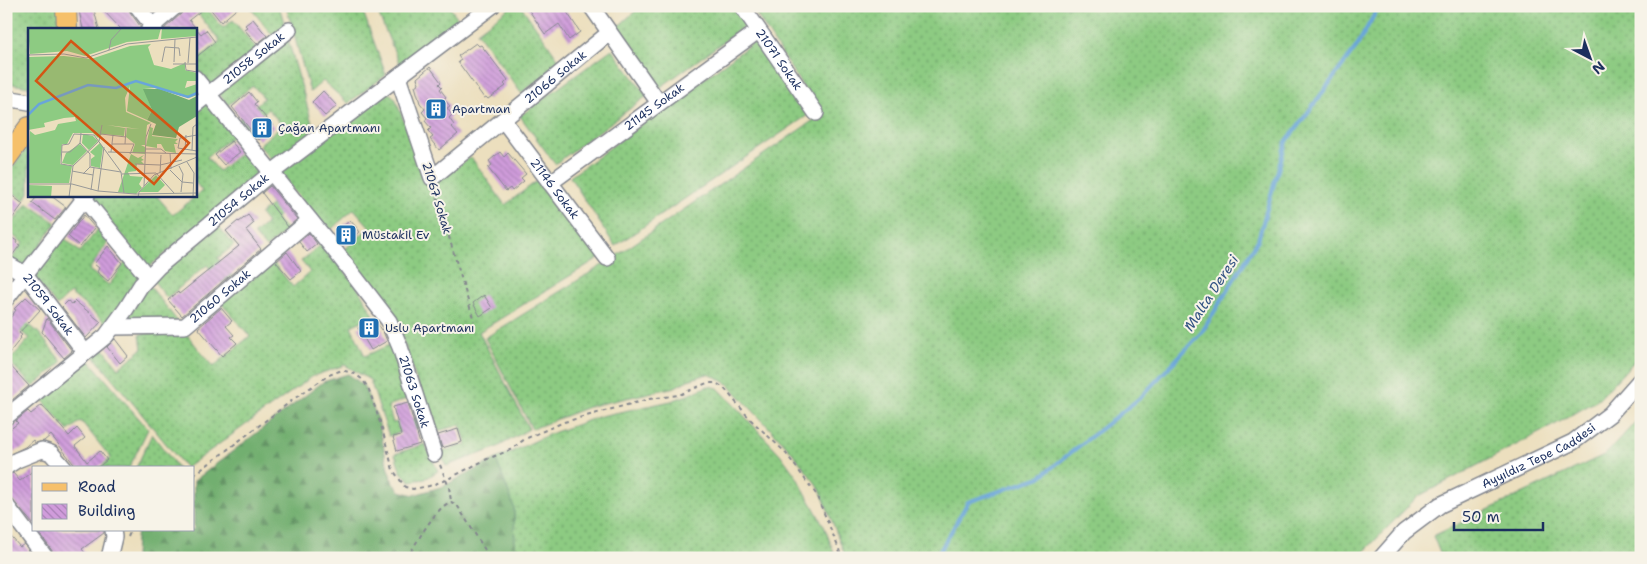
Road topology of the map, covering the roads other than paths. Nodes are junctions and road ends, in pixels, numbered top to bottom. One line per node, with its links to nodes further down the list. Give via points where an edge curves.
1 (66, 6): 7 (main road)
2 (137, 6): 8 (street)
3 (176, 6): 8 (street)
4 (492, 6): 12 (street, 21054 Sokak)
5 (590, 6): 11 (street)
6 (742, 6): 10 (street, 21071 Sokak)
7 (67, 28)
8 (152, 28)
9 (289, 30): 14 (street, 21058 Sokak)
10 (758, 31): 17 (street, 21145 Sokak); 19 (street, 21071 Sokak)
11 (610, 33): 17 (street); 20 (street, 21066 Sokak)
12 (398, 77): 23 (street, 21054 Sokak); 24 (street, 21067 Sokak)
13 (196, 79): 14 (street, 21063 Sokak)
14 (208, 94): 18 (street, 21058 Sokak); 23 (street, 21063 Sokak)
15 (6, 98): 16 (street)
16 (28, 102)
17 (659, 103): 25 (street, 21145 Sokak)
18 (196, 104)
19 (816, 113)
20 (503, 120): 24 (street, 21066 Sokak); 25 (street, 21146 Sokak)
21 (28, 129): 22 (main road)
22 (6, 159)
23 (272, 173): 27 (street, 21063 Sokak); 31 (street, 21054 Sokak)
24 (432, 178)
25 (550, 183): 28 (street, 21146 Sokak)
26 (84, 196): 30 (street); 31 (street)
27 (310, 220): 33 (street, 21060 Sokak, via 185,326); 37 (street, 21063 Sokak, via 389,321)
28 (607, 258)
29 (6, 263): 30 (street, 21059 Sokak)
30 (25, 274): 32 (street); 34 (street, 21059 Sokak)
31 (148, 277): 33 (street, 21054 Sokak)
32 (6, 299)
33 (113, 327): 34 (street, 21054 Sokak)
34 (85, 352): 36 (street, 21054 Sokak)
35 (1641, 379): 44 (street, Ayyıldız Tepe Caddesi, via 1610,414 1573,442 1440,505 1404,532)
36 (6, 417)
37 (434, 454)
38 (62, 466): 39 (street, via 52,453 42,450)
39 (6, 467)
40 (6, 505): 42 (street)
41 (113, 532): 43 (street)
42 (46, 558)
43 (109, 558)
44 (1381, 558)

